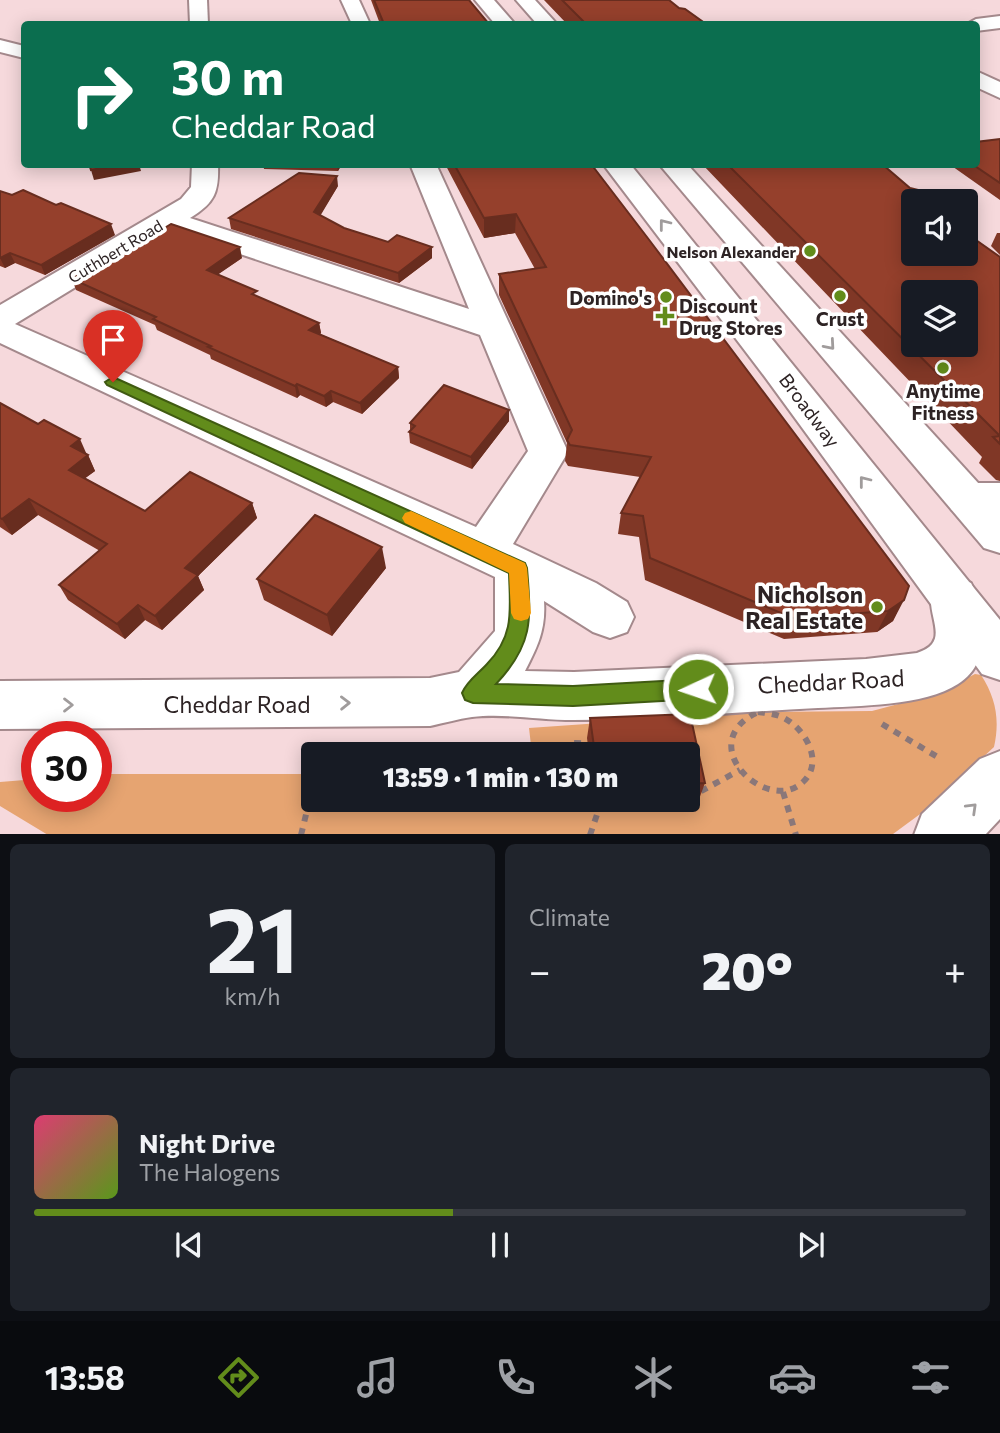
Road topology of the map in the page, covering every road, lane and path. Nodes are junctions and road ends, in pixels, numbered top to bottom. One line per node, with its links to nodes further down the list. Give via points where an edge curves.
1 (198, 0): 5 (street)
2 (350, 0): 6 (street)
3 (484, 0): 7 (street)
4 (525, 0): 8 (street)
5 (199, 21)
6 (360, 21)
7 (502, 21)
8 (544, 21)
9 (1000, 22): 10 (street)
10 (980, 24)
11 (0, 46): 12 (street)
12 (21, 51)
13 (980, 79): 14 (street)
14 (1000, 91)
15 (205, 168): 19 (street, Cuthbert Road, via 205,188 200,195)
16 (425, 168): 20 (street)
17 (619, 168): 26 (street, Broadway, one-way to 17)
18 (675, 168): 25 (street, one-way to 25)
19 (167, 220): 21 (street); 22 (street, Cuthbert Road)
20 (476, 284): 21 (street); 23 (street)
21 (424, 305): 23 (street)
22 (0, 319)
23 (496, 329): 29 (street, via 548,452)
24 (0, 330): 29 (street)
25 (860, 379): 26 (street); 27 (street)
26 (796, 393): 30 (street, Broadway, one-way to 26)
27 (984, 499): 28 (street)
28 (1000, 536)
29 (501, 560): 31 (street); 33 (street, via 521,621 497,668)
30 (954, 597): 32 (street, Broadway); 33 (street, Cheddar Road, via 961,632 956,652 941,667 917,676 573,696)
31 (610, 617)
32 (1000, 658)
33 (473, 693): 34 (street, Cheddar Road, one-way to 33, via 430,702)
34 (0, 705)
35 (869, 717): 38 (path)
36 (808, 723): 37 (path)
37 (794, 724): 39 (path, via 772,713 745,717 736,725 730,743); 42 (path, via 814,760 807,780)
38 (941, 760)
39 (740, 770): 41 (path); 42 (path, via 755,783)
40 (1000, 779): 48 (street, one-way to 40)
41 (700, 792)
42 (783, 792): 47 (path)
43 (307, 812): 45 (path)
44 (600, 812): 46 (path)
45 (301, 834)
46 (590, 834)
47 (796, 834)
48 (944, 834)

